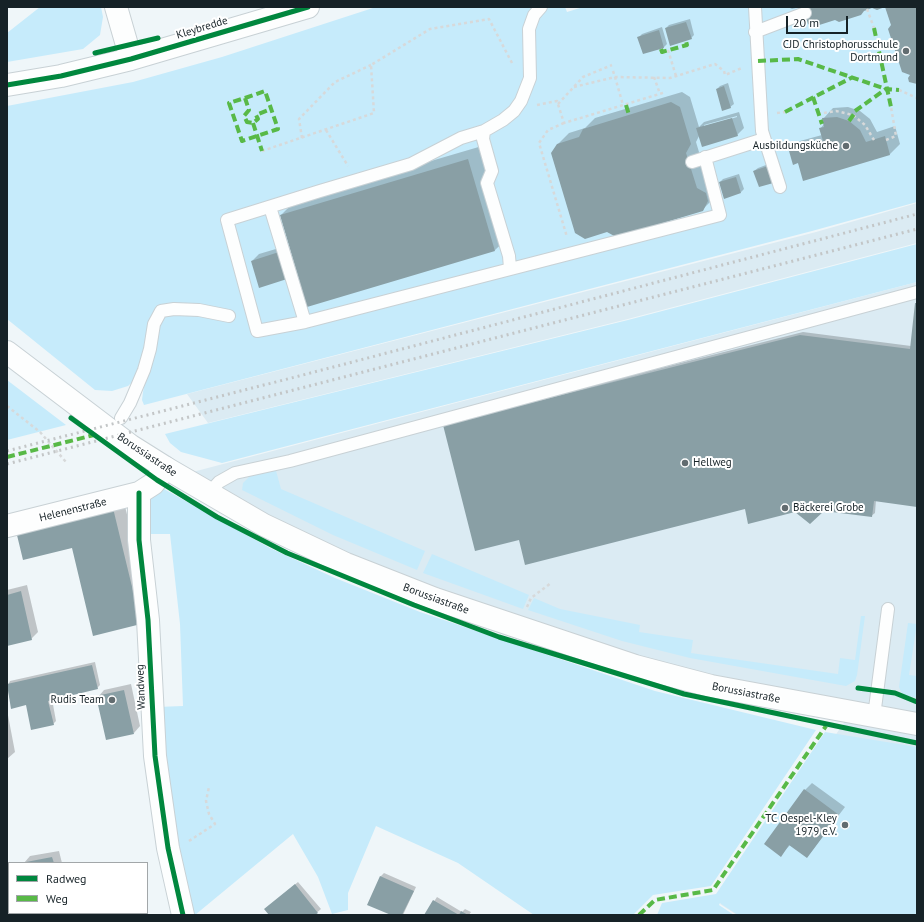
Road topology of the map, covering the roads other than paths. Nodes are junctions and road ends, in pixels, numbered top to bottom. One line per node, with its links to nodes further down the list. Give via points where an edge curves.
1 (116, 7): 7 (main road)
2 (308, 7): 7 (main road, Kleybredde)
3 (541, 7): 9 (lane, via 534,15 529,29 530,78 521,101 503,120)
4 (755, 7): 6 (lane)
5 (805, 13): 6 (lane)
6 (755, 32): 10 (lane)
7 (131, 60): 8 (main road, Kleybredde, via 62,76)
8 (7, 85)
9 (484, 131): 14 (lane, via 461,138 411,164); 15 (lane, via 483,139 492,170 487,183 509,256)
10 (764, 139): 11 (lane); 13 (lane)
11 (705, 157): 12 (lane); 15 (lane, via 720,215 572,255)
12 (692, 162)
13 (780, 188)
14 (270, 207): 18 (lane); 18 (lane, via 227,220 257,331)
15 (510, 268): 18 (lane)
16 (917, 292): 23 (lane, via 298,459 235,473 219,482)
17 (229, 316): 20 (lane, via 199,310 161,311 154,324 144,370)
18 (305, 322)
19 (7, 352): 21 (main road, Borussiastraße, via 131,446)
20 (121, 418)
21 (166, 468): 22 (main road, via 153,484); 23 (main road, Borussiastraße)
22 (139, 493): 24 (main road, Helenenstraße); 28 (main road, Wandweg, via 139,540 148,620 152,730 168,848)
23 (208, 494): 26 (main road, Borussiastraße, via 264,525 346,564 442,602 642,668 711,686)
24 (7, 526)
25 (888, 609): 26 (lane)
26 (874, 716): 27 (main road, Borussiastraße)
27 (917, 724)
28 (183, 915)

